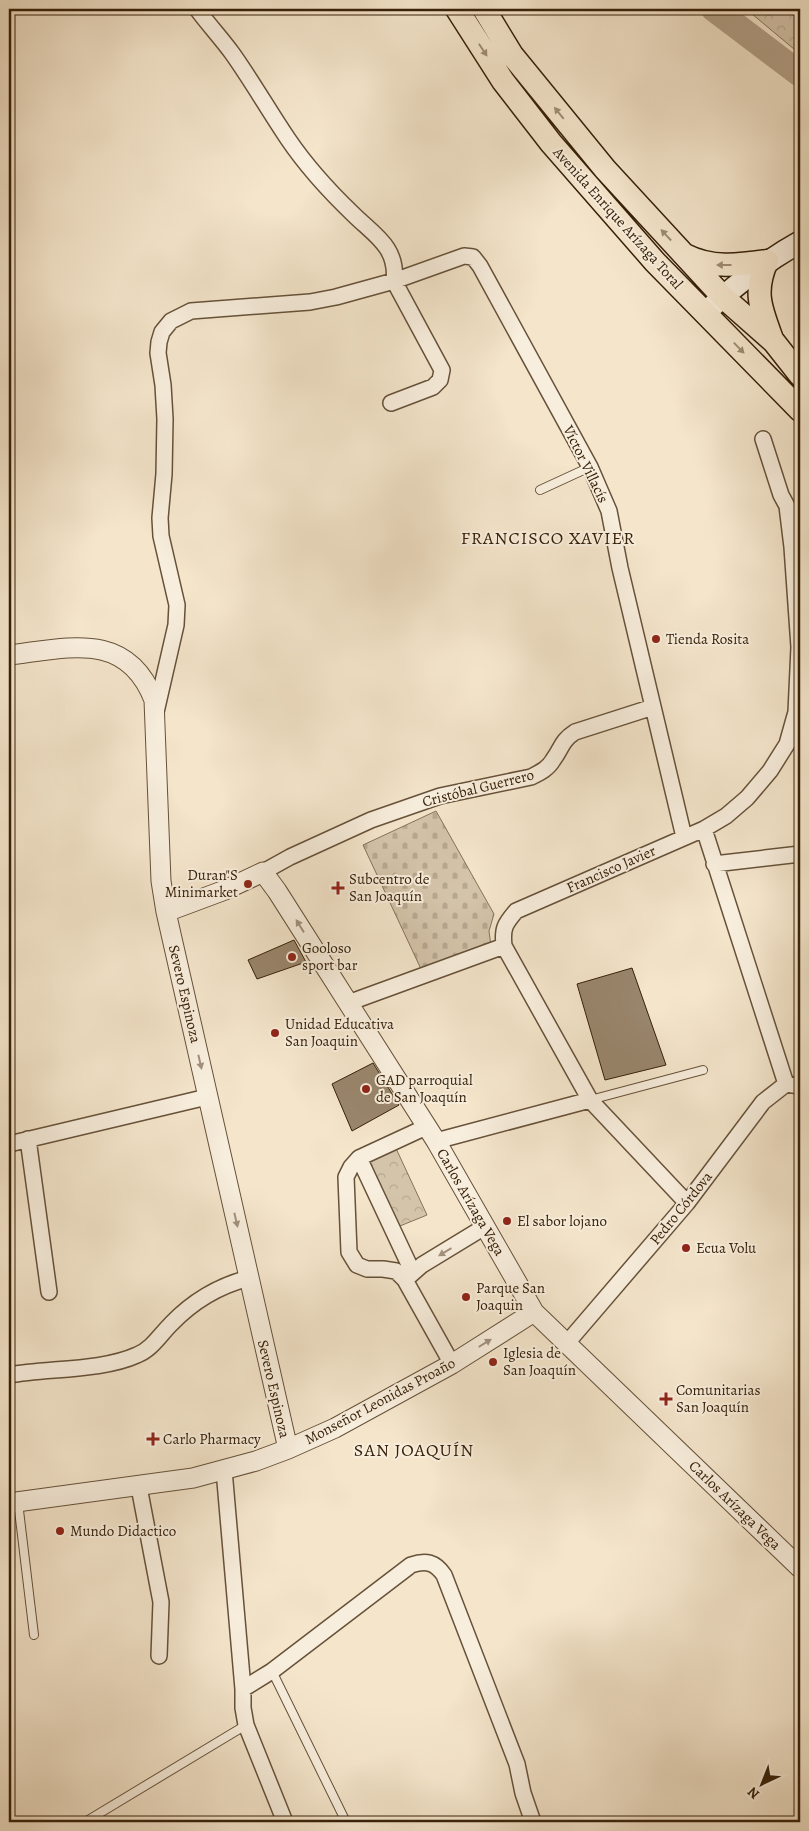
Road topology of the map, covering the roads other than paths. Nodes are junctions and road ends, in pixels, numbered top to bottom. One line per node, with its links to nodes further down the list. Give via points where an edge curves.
1 (197, 9): 7 (street, via 232,54 312,172 384,242 396,268)
2 (457, 9): 9 (main road, Avenida Enrique Arízaga Toral, one-way to 9, via 503,81 551,143 655,262)
3 (484, 9): 5 (main road, Avenida Enrique Arízaga Toral, one-way to 3, via 605,169 518,63)
4 (800, 242): 6 (main road)
5 (683, 254): 6 (main road, one-way to 5, via 720,266 698,262); 8 (main road, Avenida Enrique Arízaga Toral)
6 (767, 261): 8 (main road); 10 (main road, via 759,283 760,295)
7 (394, 281): 12 (street, via 442,370 440,380 433,387); 15 (street, Víctor Villacís, via 464,256 473,257); 19 (street, via 310,302 191,311 171,321 162,332 158,354 166,419 160,518 177,605 176,624)
8 (723, 297): 9 (main road); 10 (main road, Avenida Enrique Arízaga Toral)
9 (705, 313): 13 (main road, Avenida Enrique Arízaga Toral, one-way to 13)
10 (774, 342): 11 (main road, Avenida Enrique Arízaga Toral)
11 (800, 375)
12 (391, 402)
13 (800, 410)
14 (763, 439): 20 (street, Francisco Javier, via 787,506 792,547 799,647 796,712 787,744 770,771 740,804)
15 (590, 466): 16 (lane); 18 (street, Víctor Villacís, via 609,511)
16 (540, 490)
17 (9, 655): 19 (street, Severo Espinoza, via 75,647 96,648 119,656 141,674 154,700)
18 (653, 707): 21 (street, Víctor Villacís); 24 (street, Cristóbal Guerrero, via 575,732 567,737 544,771 531,777 440,796 371,820)
19 (156, 714): 25 (street, Severo Espinoza, via 161,881)
20 (704, 829): 21 (street, Francisco Javier); 23 (street)
21 (684, 837): 26 (street, Francisco Javier, via 516,911 502,933)
22 (800, 854): 23 (street)
23 (714, 864): 29 (street)
24 (263, 872): 25 (street); 27 (street, Carlos Arízaga Vega, one-way to 24)
25 (166, 912): 30 (street, Severo Espinoza, one-way to 30)
26 (504, 946): 27 (street); 31 (street)
27 (348, 1003): 32 (street, Carlos Arízaga Vega)
28 (703, 1070): 31 (lane)
29 (793, 1085): 36 (street, Pedro Córdova, via 764,1102)
30 (207, 1097): 33 (street); 39 (street, Severo Espinoza, one-way to 39)
31 (590, 1100): 32 (street); 36 (street)
32 (431, 1134): 35 (street); 37 (street, Carlos Arízaga Vega)
33 (28, 1140): 34 (street); 40 (street)
34 (9, 1144)
35 (359, 1158): 38 (street); 38 (street, via 346,1177 349,1252 357,1265 367,1270 383,1269)
36 (687, 1203): 42 (street, Pedro Córdova)
37 (486, 1226): 38 (street, one-way to 38); 41 (street, Carlos Arízaga Vega)
38 (409, 1276): 43 (street)
39 (249, 1278): 44 (street, via 209,1293 139,1355 115,1363); 45 (street, Severo Espinoza)
40 (49, 1292)
41 (534, 1312): 42 (street, Carlos Arízaga Vega); 43 (street, Monseñor Leonidas Proaño, one-way to 41)
42 (567, 1344): 49 (street, Carlos Arízaga Vega)
43 (452, 1364): 45 (street, Monseñor Leonidas Proaño)
44 (9, 1375)
45 (288, 1450): 46 (street, Monseñor Leonidas Proaño)
46 (224, 1470): 47 (street, Monseñor Leonidas Proaño); 53 (street)
47 (139, 1487): 48 (street, Monseñor Leonidas Proaño); 51 (street, via 161,1602)
48 (14, 1503): 50 (lane)
49 (800, 1568)
50 (34, 1635)
51 (158, 1656)
52 (272, 1671): 53 (street); 57 (lane); 58 (street, via 411,1565 430,1562 444,1575 517,1764)
53 (243, 1689): 54 (street, via 242,1708)
54 (246, 1725): 55 (lane); 56 (street)
55 (85, 1822)
56 (285, 1822)
57 (346, 1822)
58 (533, 1822)

